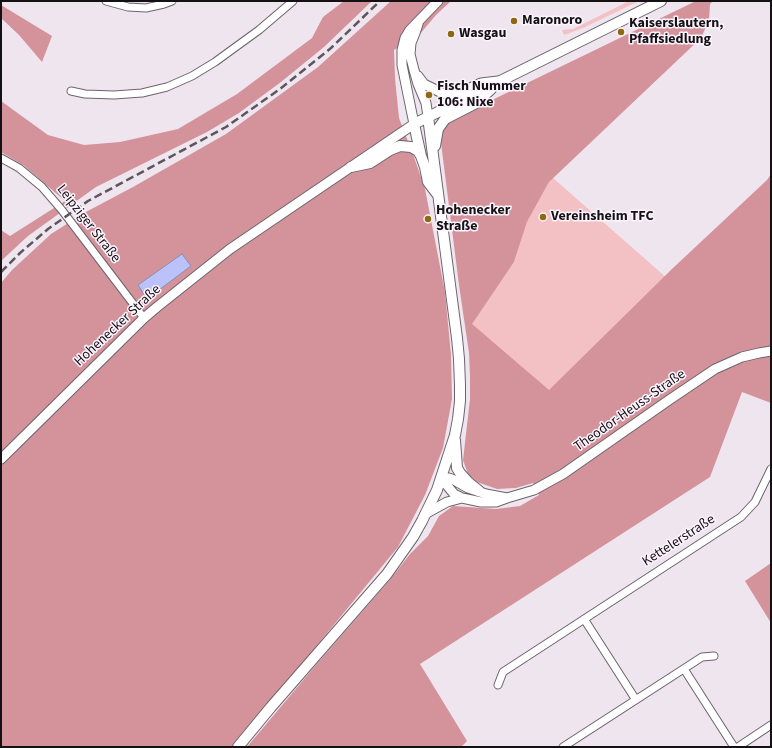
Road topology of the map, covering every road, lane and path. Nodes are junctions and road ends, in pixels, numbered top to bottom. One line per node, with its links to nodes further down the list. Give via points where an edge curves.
1 (106, 1): 2 (street, via 128,7 146,8)
2 (172, 1)
3 (293, 1): 9 (street, via 215,62 167,88 114,95)
4 (438, 1): 6 (street)
5 (661, 1): 8 (main road, Hohenecker Straße)
6 (418, 23): 7 (street, via 410,54); 11 (street, via 405,38 402,50 402,65)
7 (414, 70): 8 (street, via 424,84 442,94 454,95 481,83); 10 (street, via 426,103)
8 (500, 81): 10 (main road, Hohenecker Straße); 13 (main road, via 476,103 445,119 438,129)
9 (71, 91)
10 (428, 117): 11 (main road, Hohenecker Straße); 13 (main road)
11 (414, 124): 12 (main road); 15 (street, Hohenecker Straße)
12 (422, 156): 15 (main road, via 411,147 400,146 370,163); 16 (main road, via 428,182)
13 (434, 157): 16 (main road)
14 (1, 158): 17 (street, Leipziger Straße, via 19,168 42,187)
15 (351, 167): 17 (street, Hohenecker Straße, via 230,249)
16 (438, 196): 19 (main road, via 459,359 460,396)
17 (144, 318): 20 (street, Hohenecker Straße)
18 (771, 351): 25 (street, Theodor-Heuss-Straße, via 742,356 715,369 563,474 534,490)
19 (455, 435): 22 (main road); 23 (main road, via 458,468 464,478)
20 (1, 460)
21 (771, 469): 27 (street, Kettelerstraße, via 755,502 741,517)
22 (441, 478): 23 (street, Theodor-Heuss-Straße, via 454,480); 24 (street, Theodor-Heuss-Straße, via 454,494); 26 (main road)
23 (479, 491): 25 (street, Theodor-Heuss-Straße)
24 (462, 498): 25 (street, Theodor-Heuss-Straße, via 481,502 496,502); 26 (street, via 447,502)
25 (507, 498)
26 (425, 514): 33 (main road, via 387,574)
27 (584, 619): 30 (street, Kettelerstraße, via 502,672); 31 (street)
28 (714, 656): 29 (street, via 702,657)
29 (684, 669): 31 (street); 35 (street)
30 (498, 684)
31 (636, 700): 34 (street)
32 (771, 726): 36 (street)
33 (238, 747)
34 (563, 747)
35 (734, 747)
36 (738, 747)

